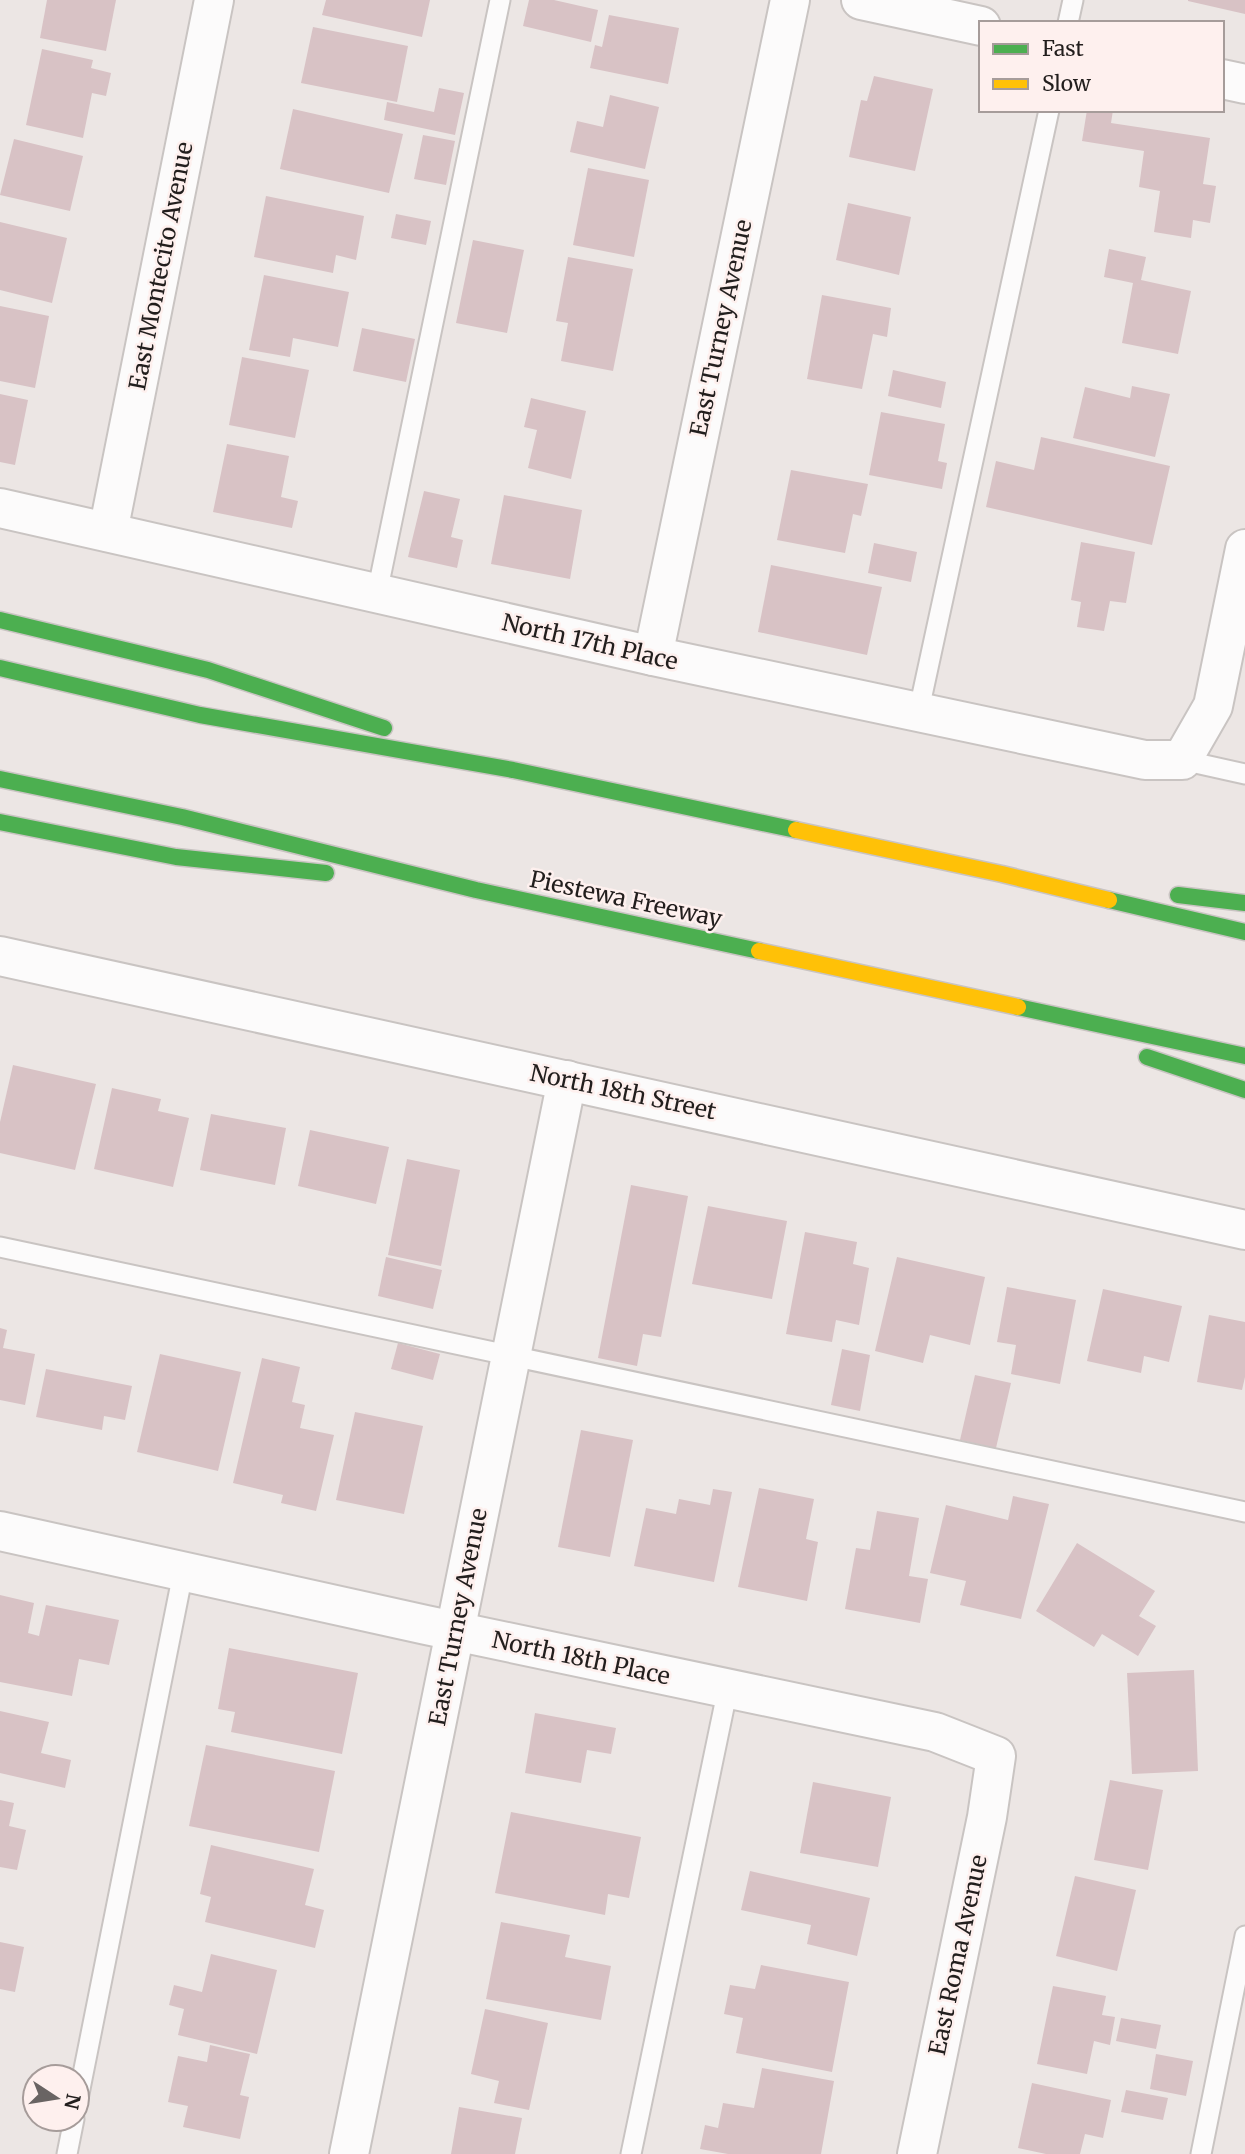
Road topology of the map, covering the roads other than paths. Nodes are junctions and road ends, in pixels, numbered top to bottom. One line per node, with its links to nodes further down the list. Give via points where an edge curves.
1 (214, 0): 12 (street, East Montecito Avenue)
2 (500, 0): 14 (lane)
3 (790, 0): 16 (street, East Turney Avenue)
4 (861, 0): 7 (street)
5 (1073, 0): 6 (lane)
6 (1068, 21)
7 (979, 26)
8 (1224, 79): 9 (street)
9 (1245, 84)
10 (1049, 112): 18 (lane)
11 (0, 509): 12 (street, North 17th Place)
12 (108, 532): 14 (street, North 17th Place)
13 (1245, 549): 19 (street, via 1213,706)
14 (377, 593): 16 (street, North 17th Place)
15 (0, 620): 20 (highway, via 208,670)
16 (653, 656): 18 (street, North 17th Place)
17 (0, 668): 20 (highway, via 200,715)
18 (918, 714): 19 (street, North 17th Place, via 1144,760)
19 (1182, 760): 21 (lane)
20 (513, 770): 24 (highway)
21 (1245, 774)
22 (0, 779): 25 (highway, Piestewa Freeway, via 183,817)
23 (0, 822): 25 (highway, via 176,857)
24 (1002, 874): 26 (highway); 29 (highway)
25 (476, 890): 31 (highway, Piestewa Freeway)
26 (1137, 890)
27 (1164, 893): 28 (highway)
28 (1245, 903)
29 (1245, 932)
30 (0, 956): 35 (street, North 18th Street)
31 (969, 996): 32 (highway); 34 (highway, Piestewa Freeway)
32 (1100, 1041)
33 (1127, 1050): 36 (highway)
34 (1245, 1056)
35 (567, 1080): 37 (street, North 18th Street); 39 (street, East Turney Avenue)
36 (1245, 1090)
37 (1245, 1230)
38 (0, 1247): 39 (lane)
39 (511, 1356): 40 (lane); 43 (street, East Turney Avenue)
40 (1245, 1512)
41 (0, 1531): 42 (street, North 18th Place)
42 (183, 1573): 43 (street, North 18th Place); 47 (lane)
43 (454, 1631): 44 (street, North 18th Place); 50 (street, East Turney Avenue)
44 (728, 1688): 45 (street, North 18th Place, via 935,1732); 51 (lane)
45 (996, 1756): 52 (street, East Roma Avenue)
46 (1245, 1936): 53 (lane)
47 (85, 2063)
48 (71, 2133): 49 (lane)
49 (67, 2154)
50 (349, 2154)
51 (631, 2154)
52 (917, 2154)
53 (1201, 2154)

